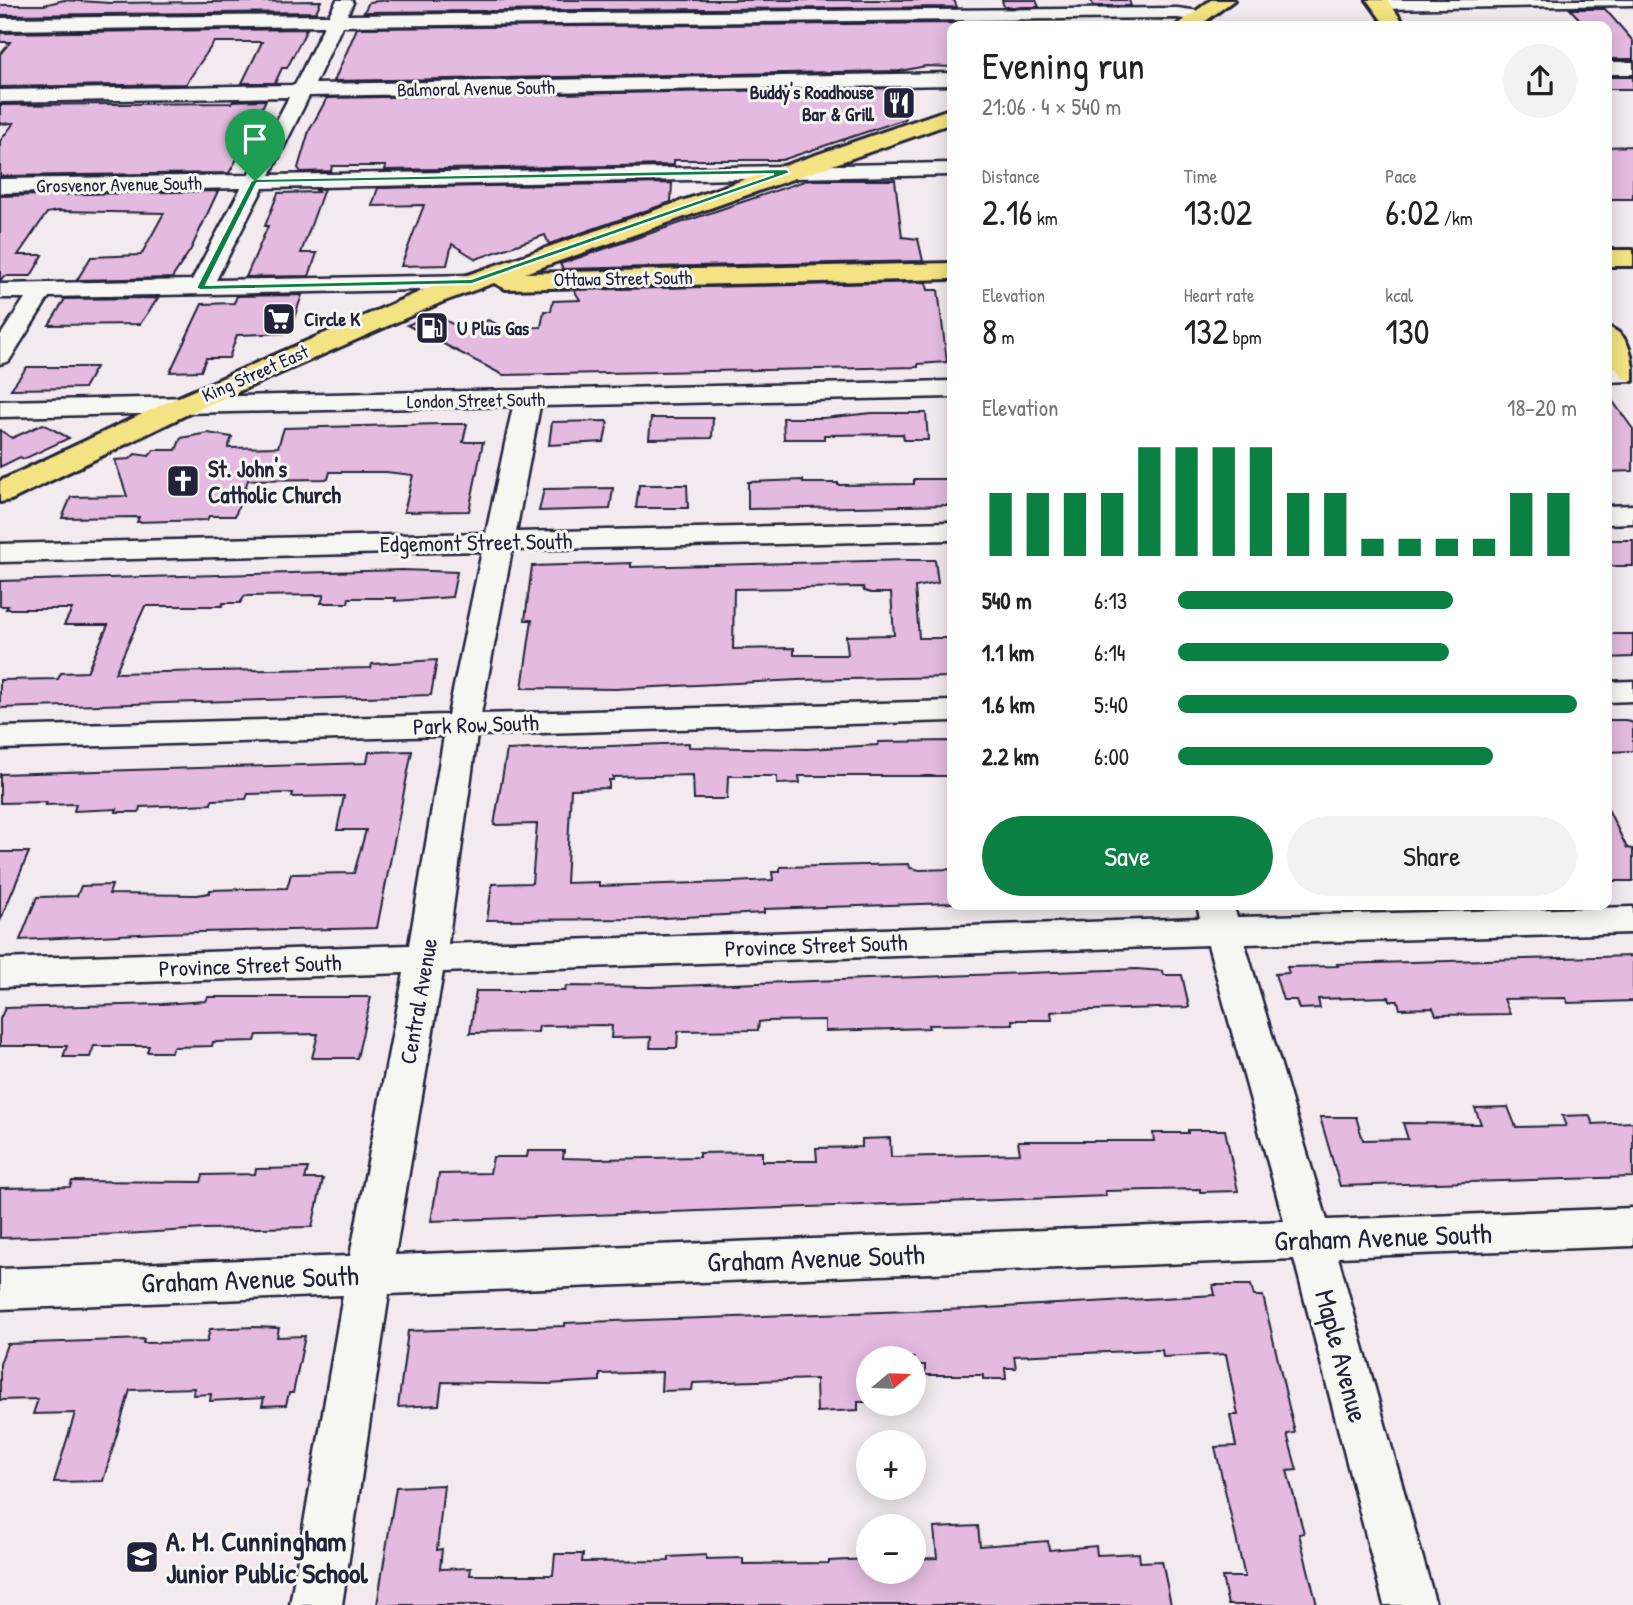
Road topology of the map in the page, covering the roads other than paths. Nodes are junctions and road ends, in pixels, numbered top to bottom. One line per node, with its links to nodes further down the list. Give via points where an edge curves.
1 (345, 0): 7 (street)
2 (1224, 0): 8 (main road)
3 (1373, 1): 4 (street); 9 (main road); 10 (main road)
4 (1633, 1)
5 (19, 8): 11 (street)
6 (984, 14): 7 (street); 8 (street, via 1177,13)
7 (336, 20): 11 (street); 15 (street)
8 (1194, 21)
9 (1378, 21)
10 (1391, 21)
11 (2, 25)
12 (1612, 68): 13 (street)
13 (1633, 68)
14 (947, 79): 15 (street, Balmoral Avenue South)
15 (302, 91): 16 (street, Balmoral Avenue South); 20 (street)
16 (0, 96)
17 (947, 117): 19 (main road, King Street East)
18 (947, 169): 19 (street, Grosvenor Avenue South)
19 (787, 172): 20 (street, Grosvenor Avenue South); 25 (main road, King Street East)
20 (255, 181): 21 (street, Grosvenor Avenue South); 26 (street)
21 (0, 187)
22 (1633, 257): 23 (main road)
23 (1612, 258)
24 (947, 271): 25 (main road, Ottawa Street South)
25 (472, 282): 26 (street, Ottawa Street South); 35 (main road, King Street East, via 398,309)
26 (200, 288): 27 (street, Ottawa Street South)
27 (42, 290): 28 (street, Ottawa Street South); 30 (street)
28 (0, 291)
29 (1612, 343): 31 (main road)
30 (0, 356)
31 (1633, 373): 32 (street)
32 (1612, 374)
33 (947, 389): 34 (street, London Street South)
34 (528, 399): 35 (street, London Street South); 41 (street, Central Avenue)
35 (184, 405): 36 (street, London Street South); 37 (main road, King Street East)
36 (0, 409)
37 (0, 493)
38 (1612, 514): 39 (street)
39 (1633, 514)
40 (947, 531): 41 (street, Edgemont Street South)
41 (500, 541): 42 (street, Edgemont Street South); 46 (street, Central Avenue)
42 (0, 553)
43 (1633, 691): 44 (street)
44 (1612, 692)
45 (947, 711): 46 (street, Park Row South)
46 (462, 724): 47 (street, Park Row South); 50 (street, Central Avenue)
47 (0, 738)
48 (1219, 918): 49 (street, Province Street South); 50 (street, Province Street South); 53 (street, Maple Avenue)
49 (1633, 920)
50 (426, 960): 51 (street, Province Street South); 54 (street, Central Avenue)
51 (0, 973)
52 (1633, 1227): 53 (street, Graham Avenue South)
53 (1311, 1239): 54 (street, Graham Avenue South); 57 (street, Maple Avenue)
54 (369, 1275): 55 (street, Graham Avenue South); 56 (street, Central Avenue)
55 (0, 1289)
56 (316, 1605)
57 (1410, 1605)

